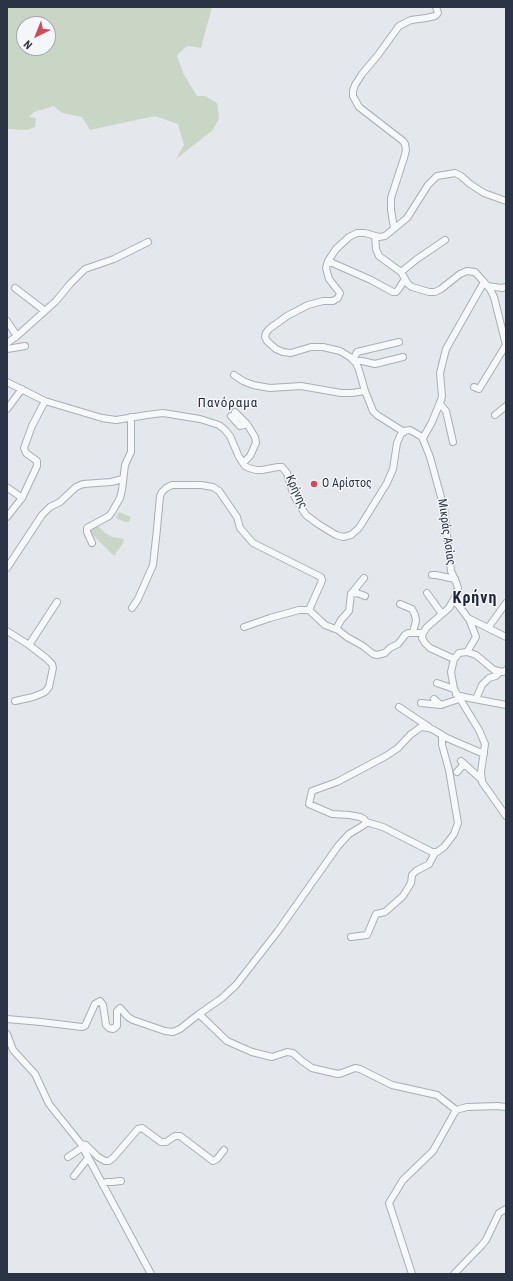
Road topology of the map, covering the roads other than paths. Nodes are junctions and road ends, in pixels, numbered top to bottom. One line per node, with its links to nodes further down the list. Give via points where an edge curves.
1 (436, 7): 3 (street, via 436,16 411,20 399,26 362,74 353,91 358,107 405,144 404,158 390,198)
2 (506, 201): 3 (street, via 484,193 455,173 444,174 437,176 428,185 407,218)
3 (394, 228): 4 (street, via 385,236)
4 (375, 236): 7 (street, via 365,233 352,234); 8 (street, via 379,256)
5 (445, 240): 8 (street)
6 (148, 242): 13 (street, via 114,259 85,269)
7 (328, 261): 9 (street, via 393,292 398,290); 22 (street, via 327,274 340,293 338,298 313,303 297,310 269,329 265,339 276,349 286,353 323,347 340,351)
8 (401, 272): 9 (street)
9 (405, 279): 10 (street, via 410,287 435,292 467,270 477,273)
10 (486, 284): 11 (street); 18 (street, via 494,297); 29 (street, via 446,349 440,370)
11 (506, 287)
12 (15, 288): 13 (street)
13 (45, 311): 15 (street)
14 (7, 321): 15 (street)
15 (18, 336): 17 (street)
16 (399, 342): 22 (street, via 357,352)
17 (7, 343)
18 (506, 345): 25 (street, via 479,389)
19 (24, 346): 20 (street)
20 (7, 349)
21 (403, 357): 22 (street, via 374,364)
22 (354, 360): 27 (street)
23 (234, 375): 27 (street, via 253,385 270,388 300,386 341,393)
24 (7, 382): 26 (street)
25 (474, 387)
26 (22, 389): 28 (street); 31 (street)
27 (365, 391): 35 (street, via 375,412)
28 (45, 401): 34 (street, via 107,420); 41 (street, via 24,448 38,465)
29 (440, 404): 36 (street); 37 (street, via 446,411)
30 (506, 406): 33 (street)
31 (7, 410)
32 (233, 414): 38 (street, via 248,424 255,437 256,443 250,456)
33 (495, 415)
34 (131, 417): 38 (street, via 163,414 213,422 230,436); 39 (street, via 131,452 124,465)
35 (404, 432): 36 (street, via 412,431); 38 (street, Κρήνης, via 397,441 388,483 362,524 351,535 346,536 339,536 306,515 293,493 287,473 282,468 278,466 256,470)
36 (423, 438): 47 (street, Μικράς Ασίας, via 445,513 451,571)
37 (453, 442)
38 (243, 463)
39 (123, 479): 43 (street, via 122,490 112,512 88,528); 44 (street, via 76,487 42,514)
40 (8, 488): 41 (street)
41 (22, 498): 42 (street)
42 (7, 517)
43 (92, 543)
44 (7, 568)
45 (432, 575): 47 (street)
46 (364, 578): 49 (street)
47 (455, 579): 52 (street, Μικράς Ασίας, via 458,588)
48 (427, 593): 57 (street)
49 (351, 594): 50 (street); 61 (street, via 349,611)
50 (365, 596)
51 (57, 602): 66 (street)
52 (454, 602): 57 (street); 58 (street)
53 (506, 603): 60 (street)
54 (400, 604): 63 (street, via 412,609 415,615)
55 (132, 608): 56 (street, via 141,594 152,565 161,493 172,485 195,484 212,486 219,491 236,515 240,528 253,543 321,577)
56 (309, 610): 59 (street, via 299,610); 61 (street, via 326,626)
57 (442, 614): 64 (street)
58 (469, 619): 60 (street); 67 (street, via 476,637)
59 (244, 627)
60 (488, 628): 65 (street)
61 (336, 629): 63 (street, via 378,655 386,653 405,635)
62 (7, 631): 66 (street)
63 (413, 632): 64 (street)
64 (423, 633): 68 (street, via 427,646)
65 (506, 637)
66 (29, 645): 75 (street, via 52,664 49,687 40,695)
67 (468, 652): 68 (street, via 459,653); 70 (street)
68 (454, 659): 72 (street, via 451,672)
69 (506, 670): 70 (street)
70 (499, 672): 74 (street, via 482,685)
71 (437, 683): 72 (street)
72 (456, 694): 74 (street); 77 (street); 82 (street, via 485,742)
73 (434, 699): 77 (street)
74 (476, 699): 78 (street)
75 (14, 701)
76 (421, 703): 77 (street)
77 (441, 705)
78 (506, 705)
79 (399, 707): 80 (street)
80 (431, 729): 81 (street); 86 (street, via 419,729 386,756 342,780 312,792 309,805 332,814 359,816)
81 (442, 735): 82 (street); 87 (street, via 458,823 452,838)
82 (484, 754): 84 (street)
83 (457, 772): 84 (street, via 462,763)
84 (482, 780): 85 (street)
85 (506, 816)
86 (366, 822): 87 (street, via 383,827); 89 (street, via 338,846 236,985)
87 (435, 852): 88 (street, via 429,864 416,870 412,875 411,883 403,896 385,912 376,914 367,935)
88 (351, 937)
89 (199, 1014): 90 (street, via 173,1032 133,1020 120,1008 117,1011 117,1026 109,1028 100,1001 95,1004 84,1027); 93 (street, via 227,1041 252,1052 272,1057 292,1052 312,1068 338,1074 355,1068 360,1069 392,1085 437,1095)
90 (7, 1019)
91 (7, 1034): 94 (street, via 13,1050 35,1074 49,1104)
92 (506, 1107): 93 (street, via 467,1107)
93 (456, 1110): 103 (street, via 433,1151 403,1180 389,1203)
94 (82, 1145): 95 (street, via 86,1145 98,1157 109,1161 138,1129 142,1128 161,1142 180,1136 213,1161); 96 (street); 97 (street)
95 (224, 1150)
96 (68, 1157)
97 (88, 1158): 98 (street); 100 (street)
98 (74, 1176)
99 (121, 1181): 100 (street)
100 (102, 1184): 102 (street)
101 (506, 1209): 104 (street, via 499,1213 486,1240)
102 (151, 1274)
103 (412, 1274)
104 (454, 1274)

